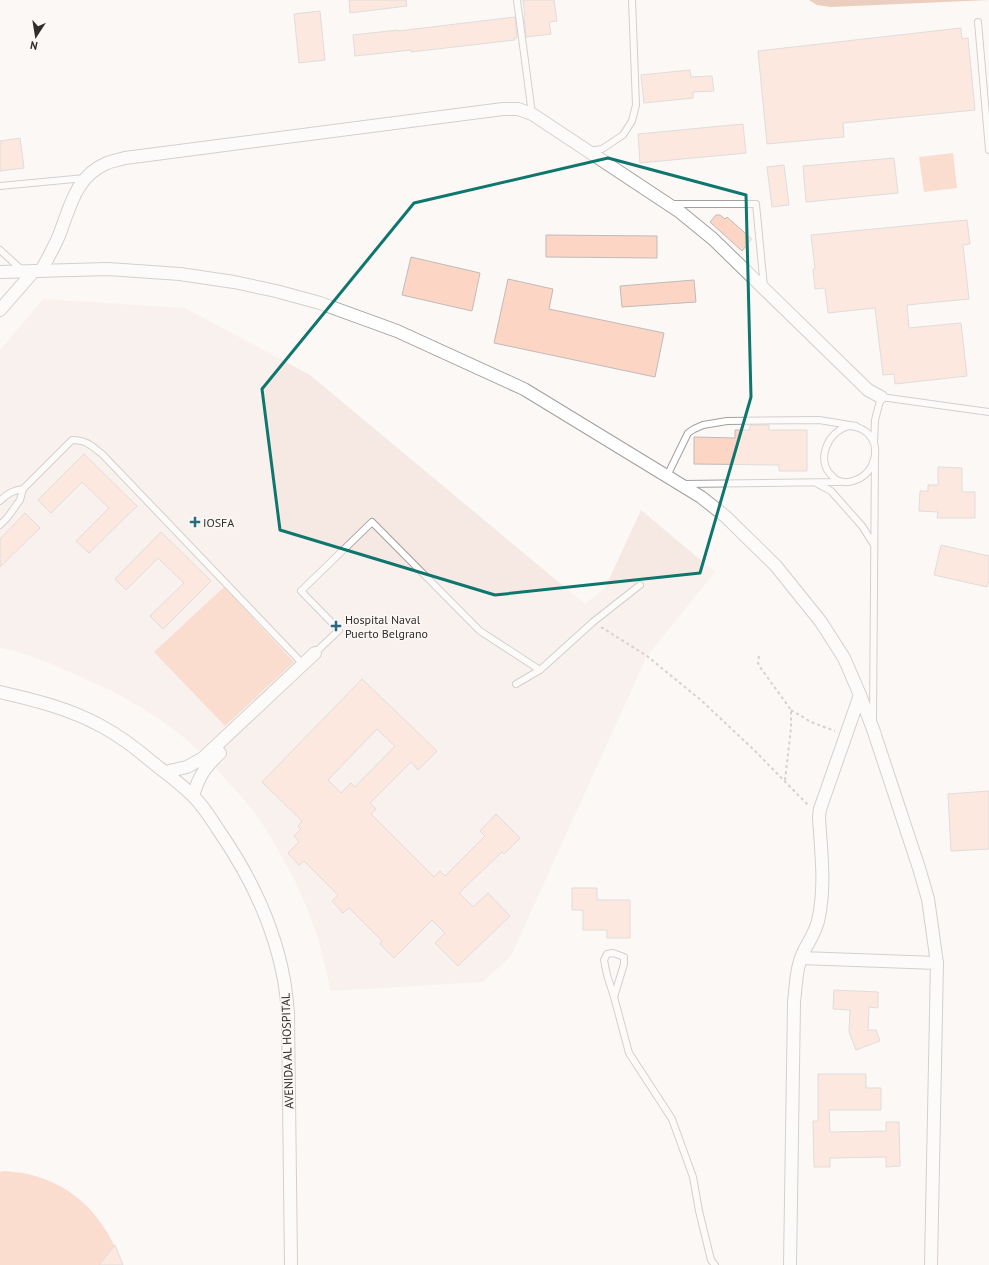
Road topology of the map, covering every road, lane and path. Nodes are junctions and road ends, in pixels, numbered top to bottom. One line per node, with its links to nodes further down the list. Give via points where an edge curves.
1 (517, 0): 5 (lane)
2 (632, 0): 7 (lane, via 636,105 632,121 623,135 602,149)
3 (978, 22): 4 (lane)
4 (987, 99): 6 (lane)
5 (532, 114): 7 (street); 8 (street, via 518,109 503,109 125,158 106,163)
6 (989, 150)
7 (587, 151): 10 (street)
8 (87, 178): 9 (lane); 12 (street, via 70,202 58,238)
9 (0, 186)
10 (668, 204): 14 (street, via 713,239); 14 (lane, via 756,204)
11 (0, 250): 12 (lane)
12 (33, 271): 13 (street); 15 (street); 20 (street, via 108,269 180,274 276,290 320,303 396,332 524,389)
13 (0, 272)
14 (764, 288): 16 (street, via 868,390)
15 (0, 310)
16 (881, 397): 17 (lane); 19 (lane, via 875,420)
17 (989, 412)
18 (856, 426): 19 (lane, via 868,433); 20 (lane, via 819,420 727,421 702,425 688,433); 22 (lane, via 844,427 835,433 828,442 825,452 824,462 829,473 833,478)
19 (874, 448): 22 (lane, via 872,466 866,473 856,480); 27 (lane)
20 (668, 476): 23 (street)
21 (814, 482): 22 (lane); 23 (lane); 27 (lane, via 831,491 862,526)
22 (844, 482)
23 (680, 484): 36 (street, via 725,516 781,572 821,622 844,658)
24 (23, 489): 25 (lane, via 11,493); 26 (lane, via 20,500); 32 (lane, via 72,440 82,440 92,445)
25 (0, 501)
26 (0, 525)
27 (874, 546): 39 (lane)
28 (640, 585): 29 (lane)
29 (593, 622): 33 (lane); 42 (path, via 647,656 676,679)
30 (315, 653): 32 (street); 33 (lane, via 339,630 301,591 372,522 480,631)
31 (760, 656): 37 (path, via 760,667)
32 (303, 664): 38 (street)
33 (540, 670): 34 (lane)
34 (516, 684)
35 (0, 692): 41 (street, AVENIDA AL HOSPITAL, via 34,699 69,711 103,727)
36 (860, 695): 39 (street); 40 (street)
37 (791, 710): 40 (path, via 811,722); 42 (path)
38 (246, 718): 41 (street, via 203,758 178,770); 43 (street, via 244,730 204,769)
39 (873, 729): 46 (street, via 928,899)
40 (846, 735): 44 (street, via 822,801)
41 (165, 772): 43 (street, AVENIDA AL HOSPITAL)
42 (785, 780): 44 (path)
43 (193, 796): 48 (street, AVENIDA AL HOSPITAL, via 249,877 265,911 284,981 288,1013)
44 (819, 817): 45 (street, via 823,884 821,908 816,930)
45 (801, 958): 46 (street); 50 (street, via 794,1002)
46 (937, 963): 51 (street)
47 (614, 997): 47 (lane, via 624,957 613,953 607,954 604,960); 49 (lane, via 629,1053 672,1119 693,1177 711,1260)
48 (291, 1265)
49 (715, 1265)
50 (790, 1265)
51 (932, 1265)

